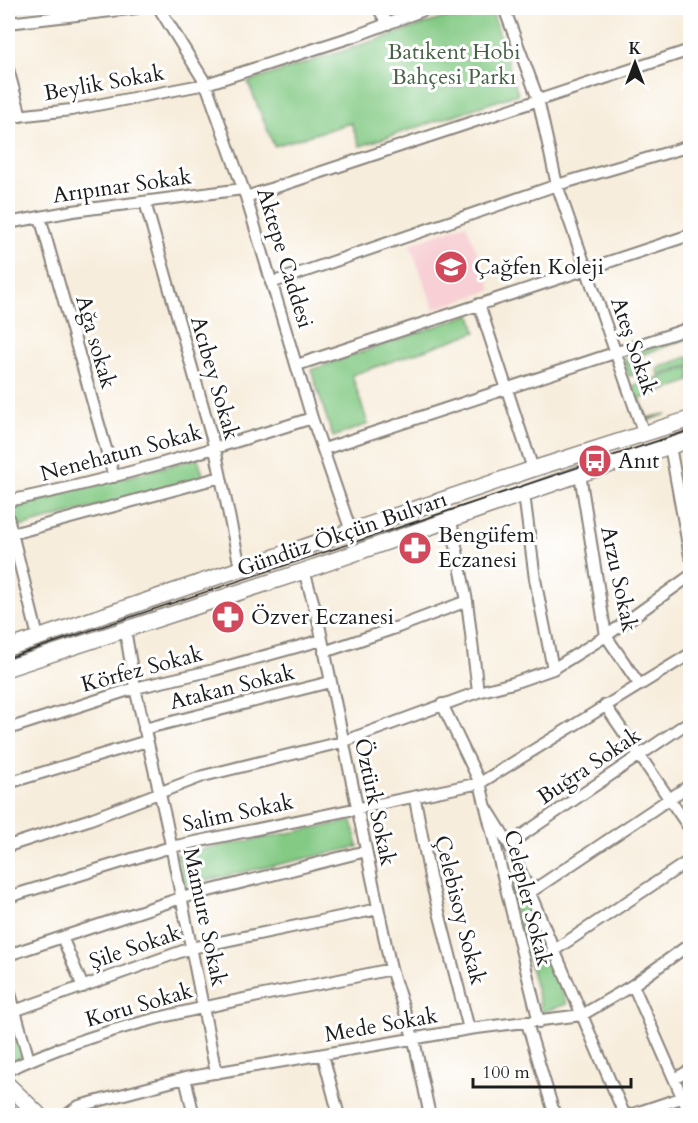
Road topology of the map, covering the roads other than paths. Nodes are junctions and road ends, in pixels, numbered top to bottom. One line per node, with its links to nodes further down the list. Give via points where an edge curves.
1 (137, 8): 6 (street)
2 (159, 8): 10 (street, Aktepe Caddesi)
3 (378, 8): 7 (street)
4 (429, 8): 7 (street, Beylik Sokak)
5 (504, 8): 11 (street, Ateş Sokak)
6 (8, 23)
7 (388, 24): 10 (street, Beylik Sokak)
8 (690, 50): 11 (street, Arıpınar Sokak)
9 (8, 69): 12 (street)
10 (206, 84): 12 (street, Beylik Sokak); 16 (street, Aktepe Caddesi)
11 (538, 99): 15 (street, Ateş Sokak); 16 (street, Arıpınar Sokak)
12 (21, 116): 13 (street, Beylik Sokak)
13 (8, 117)
14 (690, 146): 15 (street)
15 (557, 185): 21 (street, Ateş Sokak); 22 (street)
16 (245, 193): 17 (street, Arıpınar Sokak); 22 (street, Aktepe Caddesi)
17 (146, 202): 18 (street, Arıpınar Sokak); 33 (street, Acıbey Sokak)
18 (40, 217): 19 (street, Arıpınar Sokak); 37 (street, Ağa sokak)
19 (8, 223)
20 (690, 236): 21 (street)
21 (588, 268): 23 (street); 25 (street, Ateş Sokak)
22 (271, 283): 26 (street, Aktepe Caddesi)
23 (479, 304): 26 (street); 27 (street)
24 (690, 328): 25 (street)
25 (614, 352): 27 (street); 30 (street, Ateş Sokak)
26 (297, 365): 28 (street, Aktepe Caddesi)
27 (506, 388): 34 (street); 35 (street)
28 (312, 418): 33 (street, Nenehatun Sokak); 34 (street, Aktepe Caddesi)
29 (690, 419): 30 (street, Gündüz Ökçün Bulvarı)
30 (644, 434): 35 (street, Gündüz Ökçün Bulvarı)
31 (690, 440): 32 (street, Gündüz Ökçün Bulvarı)
32 (670, 446): 36 (street, Gündüz Ökçün Bulvarı); 45 (street)
33 (215, 449): 37 (street, Nenehatun Sokak); 38 (street, Acıbey Sokak)
34 (324, 449): 43 (street, Aktepe Caddesi)
35 (532, 469): 43 (street, Gündüz Ökçün Bulvarı)
36 (580, 474): 39 (street, Gündüz Ökçün Bulvarı); 51 (street, Arzu Sokak)
37 (114, 477): 40 (street, Nenehatun Sokak)
38 (221, 477): 44 (street); 46 (street, Acıbey Sokak)
39 (524, 494): 42 (street, Gündüz Ökçün Bulvarı); 57 (street, via 535,579)
40 (8, 501)
41 (8, 518): 44 (street)
42 (451, 521): 47 (street, Gündüz Ökçün Bulvarı); 49 (street)
43 (351, 531): 46 (street, Gündüz Ökçün Bulvarı)
44 (10, 535): 52 (street)
45 (690, 556)
46 (240, 567): 52 (street, Gündüz Ökçün Bulvarı)
47 (304, 571): 50 (street, Gündüz Ökçün Bulvarı); 53 (street, Öztürk Sokak)
48 (690, 576): 51 (street)
49 (467, 601): 53 (street, Körfez Sokak, via 398,627); 61 (street)
50 (125, 629): 56 (street, Gündüz Ökçün Bulvarı); 60 (street, Mamure Sokak)
51 (606, 636): 57 (street); 59 (street, Arzu Sokak)
52 (38, 637): 54 (street, Gündüz Ökçün Bulvarı)
53 (323, 646): 58 (street, Öztürk Sokak); 60 (street, Körfez Sokak)
54 (8, 648)
55 (690, 654): 59 (street, Salim Sokak)
56 (8, 668)
57 (553, 669): 61 (street)
58 (330, 682): 66 (street, Atakan Sokak); 68 (street, Öztürk Sokak)
59 (639, 684): 63 (street, Salim Sokak)
60 (135, 688): 65 (street, Körfez Sokak); 66 (street, Mamure Sokak)
61 (478, 692): 62 (street)
62 (442, 704): 68 (street); 71 (street, Celepler Sokak)
63 (605, 705): 69 (street); 71 (street, Salim Sokak)
64 (690, 721): 69 (street, Buğra Sokak)
65 (8, 729)
66 (144, 729): 67 (street, Mamure Sokak)
67 (147, 741): 70 (street); 73 (street, Mamure Sokak)
68 (342, 742): 73 (street, via 203,777); 77 (street, Öztürk Sokak)
69 (638, 756): 74 (street); 79 (street, Buğra Sokak)
70 (8, 783)
71 (480, 783): 75 (street, Salim Sokak); 76 (street, Celepler Sokak)
72 (690, 785): 74 (street)
73 (159, 793): 80 (street); 81 (street, Mamure Sokak)
74 (670, 798): 78 (street); 84 (street)
75 (415, 799): 77 (street, Salim Sokak); 102 (street, Çelebisoy Sokak, via 430,877)
76 (486, 807): 79 (street); 100 (street, Celepler Sokak)
77 (356, 809): 81 (street, Salim Sokak); 82 (street, Öztürk Sokak)
78 (690, 829)
79 (509, 844): 84 (street)
80 (8, 846)
81 (171, 847): 85 (street, Salim Sokak); 86 (street, Mamure Sokak)
82 (366, 851): 86 (street); 87 (street, Öztürk Sokak)
83 (690, 860): 91 (street)
84 (529, 893): 91 (street)
85 (8, 897)
86 (181, 898): 88 (street); 89 (street, Mamure Sokak)
87 (378, 909): 89 (street, Şile Sokak); 93 (street, Öztürk Sokak)
88 (62, 937): 92 (street); 96 (street)
89 (191, 948): 96 (street, Şile Sokak); 97 (street, Mamure Sokak)
90 (690, 948): 94 (street, Mede Sokak)
91 (553, 951): 99 (street)
92 (8, 955)
93 (392, 969): 97 (street, Koru Sokak); 103 (street, Öztürk Sokak)
94 (633, 985): 99 (street, Mede Sokak); 110 (street)
95 (8, 986): 98 (street)
96 (83, 987): 98 (street, Şile Sokak)
97 (204, 1005): 105 (street, Koru Sokak, via 153,1017); 108 (street, Mamure Sokak)
98 (14, 1011): 105 (street)
99 (582, 1015): 100 (street, Mede Sokak); 120 (street)
100 (539, 1022): 101 (street, Mede Sokak)
101 (527, 1023): 102 (street, Mede Sokak); 119 (street)
102 (469, 1029): 103 (street, Mede Sokak)
103 (414, 1040): 104 (street, Mede Sokak); 118 (street, Öztürk Sokak)
104 (323, 1055): 108 (street, Mede Sokak); 117 (street)
105 (29, 1060): 106 (street, Koru Sokak)
106 (8, 1070)
107 (690, 1070): 110 (street)
108 (216, 1073): 109 (street, Mede Sokak)
109 (185, 1078): 115 (street, Mede Sokak, via 79,1106); 116 (street)
110 (676, 1078): 112 (street)
111 (8, 1085): 114 (street)
112 (687, 1096): 113 (street); 120 (street)
113 (690, 1114)
114 (40, 1116)
115 (65, 1116)
116 (194, 1116)
117 (339, 1116)
118 (430, 1116)
119 (555, 1116)
120 (626, 1116)

